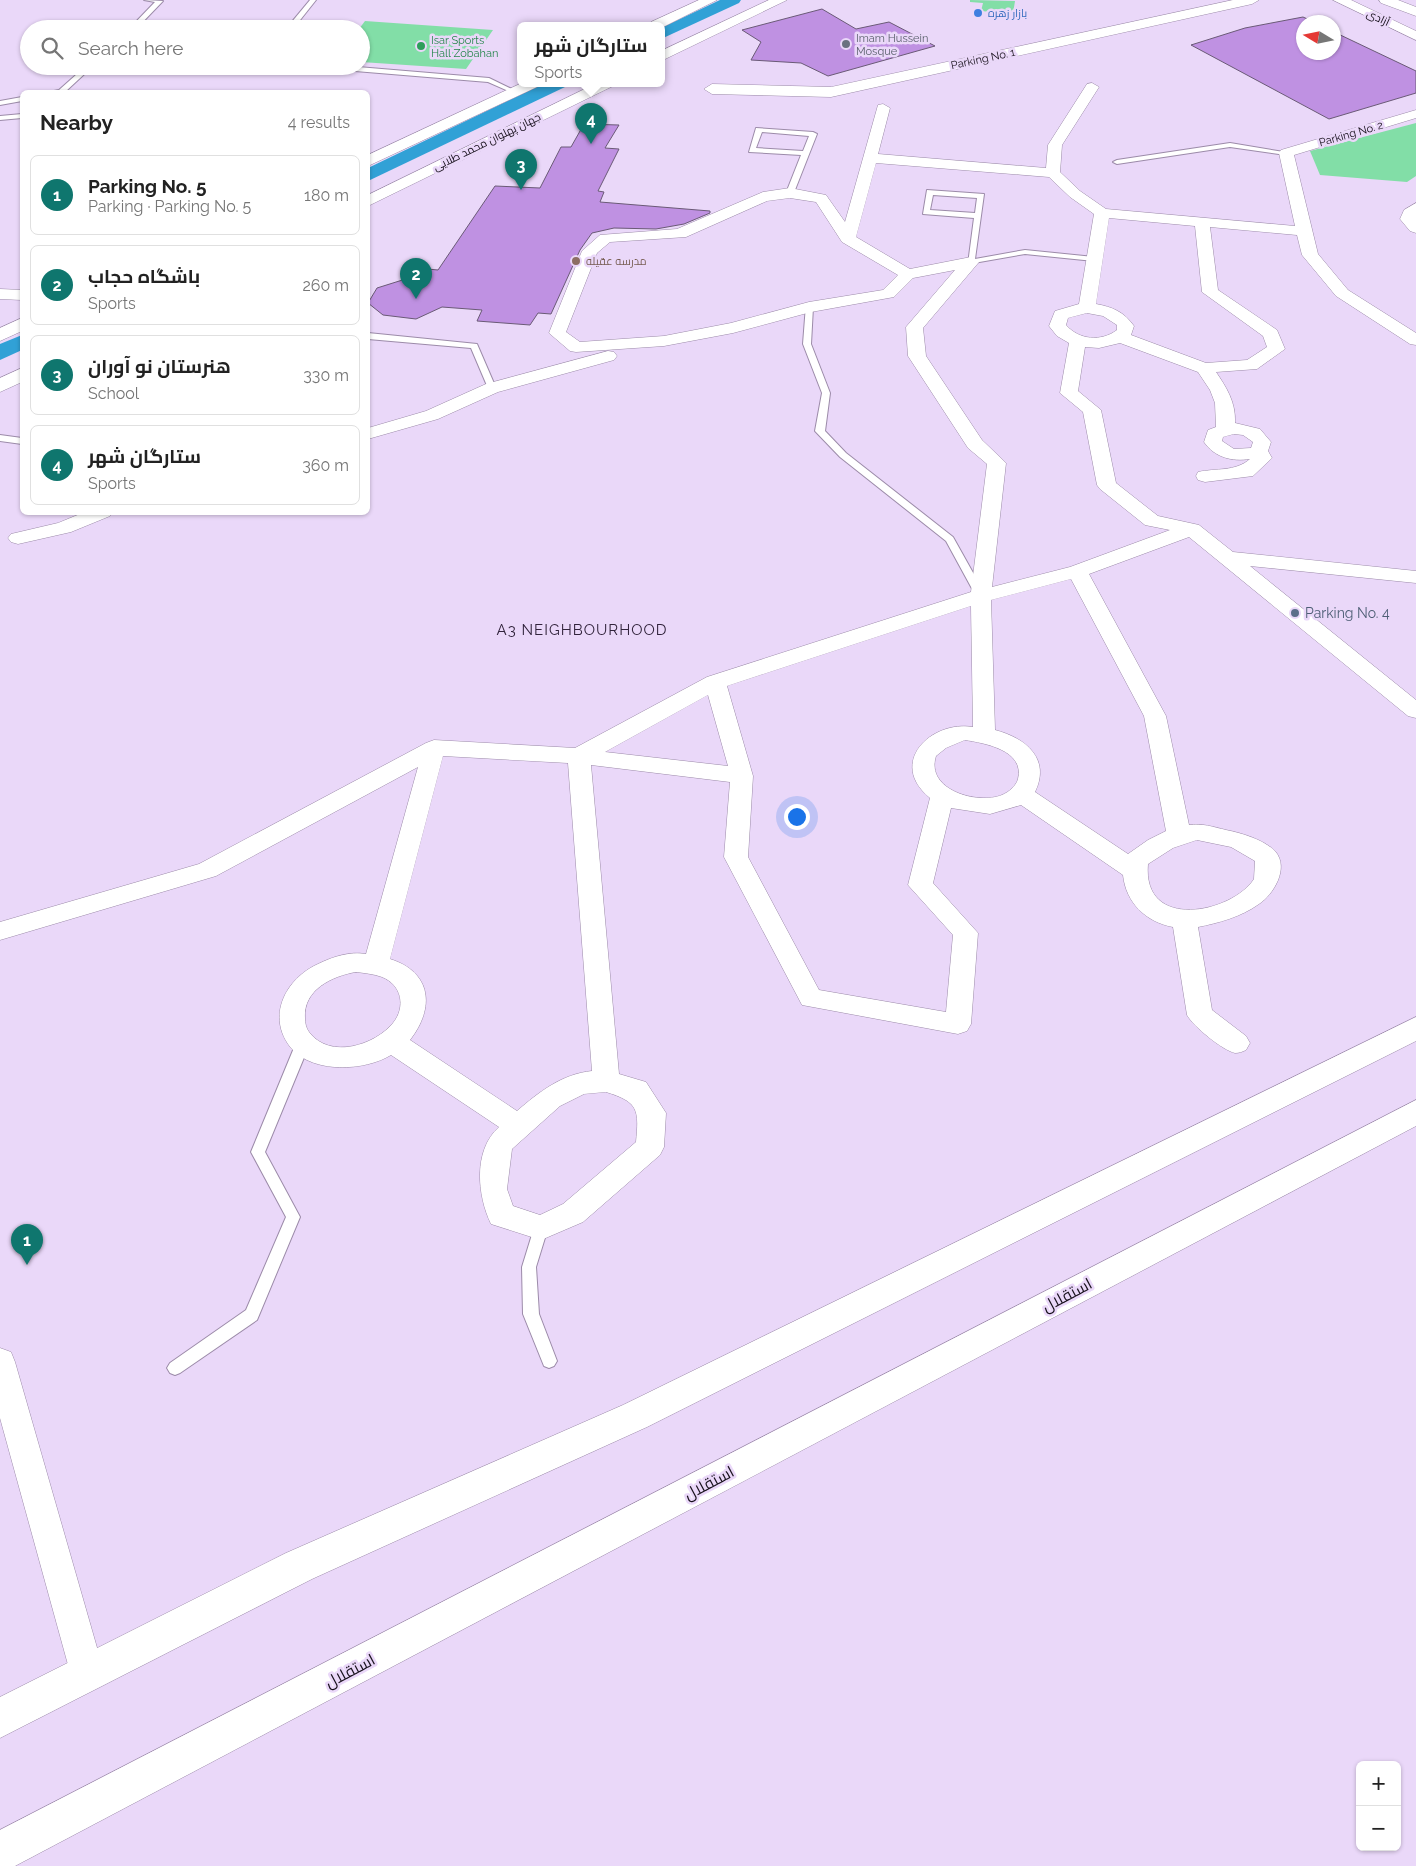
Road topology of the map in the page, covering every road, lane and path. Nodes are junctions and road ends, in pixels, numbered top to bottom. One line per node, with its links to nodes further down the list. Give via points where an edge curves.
1 (147, 0): 9 (lane, via 160,1)
2 (313, 0): 10 (lane)
3 (710, 0): 11 (street)
4 (780, 0): 13 (street)
5 (1247, 0): 19 (street, Parking No. 1, via 831,92)
6 (1340, 0): 12 (street, آزادی)
7 (1386, 0): 8 (street, آزادی)
8 (1416, 12)
9 (141, 20)
10 (296, 20)
11 (662, 22)
12 (1416, 36)
13 (665, 55)
14 (370, 70): 21 (lane, via 489,80)
15 (80, 75): 20 (lane)
16 (526, 87): 21 (street)
17 (600, 87): 35 (street, جهان پهلوان محمد طلایی)
18 (1092, 87): 33 (street, via 1055,145)
19 (712, 89)
20 (63, 90)
21 (515, 92): 31 (street)
22 (20, 99): 23 (lane)
23 (0, 103)
24 (883, 108): 30 (street)
25 (1416, 114): 29 (street, Parking No. 2)
26 (20, 116): 27 (lane)
27 (0, 118)
28 (806, 153): 28 (lane, via 813,134 759,130 752,150); 34 (lane)
29 (1286, 153): 32 (lane, via 1230,145); 41 (street)
30 (868, 158): 33 (street); 42 (street)
31 (370, 160)
32 (1117, 162)
33 (1053, 173): 37 (street, via 1074,194)
34 (790, 193): 42 (street, via 821,198); 56 (street, via 763,197 680,234 606,238 590,251 557,333 576,347)
35 (370, 200)
36 (1416, 208): 40 (street, via 1408,214)
37 (1102, 213): 39 (street); 43 (street)
38 (978, 216): 38 (lane, via 981,196 930,192 926,212); 44 (lane)
39 (1202, 222): 41 (street); 57 (street, via 1210,292 1271,334 1276,349 1251,365)
40 (1416, 228)
41 (1304, 231): 55 (street, via 1310,255 1342,293)
42 (848, 239): 45 (street)
43 (1094, 259): 44 (lane, via 1025,252); 49 (street)
44 (970, 262): 45 (street); 73 (street, via 914,327 917,356 975,444 997,464)
45 (908, 274): 48 (street, via 888,294)
46 (0, 294): 47 (street)
47 (20, 295)
48 (809, 307): 56 (street, via 734,328); 73 (lane, via 807,344 826,393 820,431 843,455 950,539)
49 (1087, 308): 53 (street, via 1108,312 1123,321 1125,332); 54 (street, via 1067,312 1057,320 1060,331)
50 (20, 325): 51 (street)
51 (0, 335)
52 (370, 336): 60 (lane, via 474,346)
53 (1120, 337): 54 (street, via 1101,343); 57 (street)
54 (1078, 340): 68 (street, via 1069,393 1092,410 1107,484 1152,521)
55 (1416, 340)
56 (664, 341): 60 (street)
57 (1204, 368): 61 (street, via 1221,392 1227,412)
58 (20, 375): 59 (street)
59 (0, 386)
60 (492, 388): 62 (street, via 432,415)
61 (1225, 428): 65 (street, via 1241,428 1255,434 1262,442); 65 (street, via 1218,430 1212,438 1216,446 1246,455)
62 (370, 433)
63 (0, 438): 64 (lane)
64 (20, 441)
65 (1259, 451): 66 (street, via 1263,458 1246,472)
66 (1205, 476)
67 (96, 515): 69 (street, via 64,528)
68 (1192, 529): 70 (street); 71 (street)
69 (18, 538)
70 (1224, 557): 72 (street); 75 (street)
71 (1077, 572): 73 (street); 82 (street, via 1156,716)
72 (1416, 577)
73 (981, 596): 74 (street); 76 (street)
74 (714, 682): 78 (street); 79 (street)
75 (1416, 711)
76 (984, 733): 80 (street, via 1001,738 1027,758 1032,771 1030,783); 81 (street, via 965,732 948,736 925,754 924,776)
77 (434, 748): 78 (street); 85 (street, via 207,870); 86 (street)
78 (579, 756): 79 (street); 91 (street)
79 (742, 776): 81 (street, via 736,857 812,998 958,1024 966,933 920,885)
80 (1021, 794): 81 (street, via 1007,802 989,806 973,806); 83 (street)
81 (942, 795)
82 (1179, 835): 83 (street, via 1144,853 1136,860); 84 (street, via 1206,833 1237,840 1266,857 1268,868 1266,881 1240,905)
83 (1134, 870): 84 (street, via 1134,880 1148,905 1166,917)
84 (1184, 919): 90 (street, via 1200,1015)
85 (0, 931)
86 (376, 963): 88 (street, via 394,969 408,980 414,995 415,1011 408,1028); 89 (street, via 356,962 337,966 304,986 294,1000 291,1015 294,1030)
87 (1416, 1028): 98 (street, via 636,1416 299,1566)
88 (393, 1042): 89 (street, via 376,1052 349,1057 317,1053); 93 (street)
89 (303, 1043): 97 (lane, via 258,1152 294,1216 252,1315)
90 (1237, 1043)
91 (606, 1081): 93 (street, via 580,1083 550,1098); 94 (street, via 636,1090 652,1112 650,1147 573,1213)
92 (1416, 1112): 100 (street, استقلال)
93 (518, 1126): 94 (street, via 499,1144 493,1189 501,1215)
94 (541, 1228): 95 (lane, via 529,1266 531,1314)
95 (549, 1361)
96 (0, 1362): 98 (street)
97 (175, 1368)
98 (87, 1672): 99 (street)
99 (0, 1718)
100 (0, 1852)

